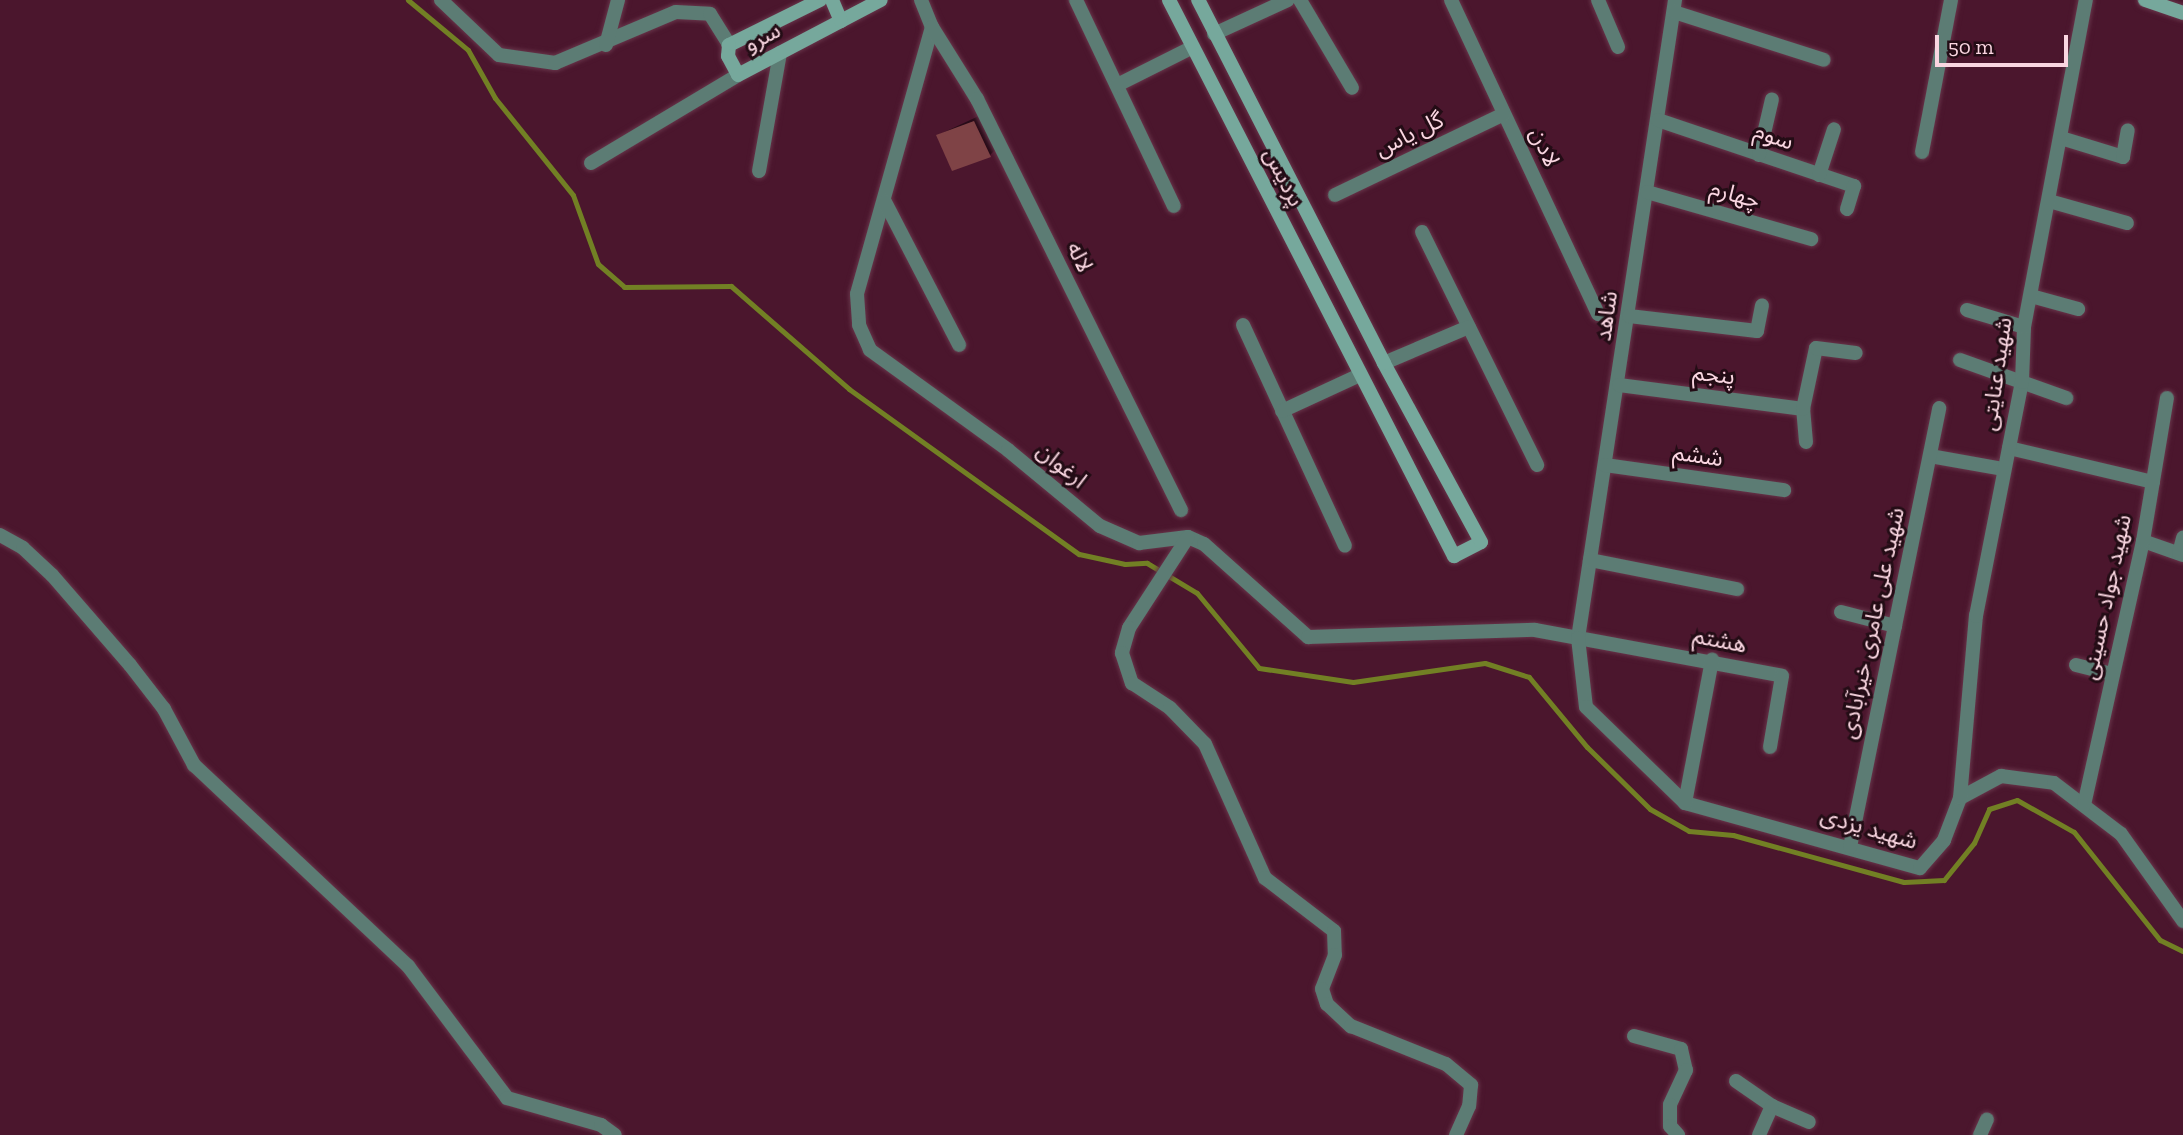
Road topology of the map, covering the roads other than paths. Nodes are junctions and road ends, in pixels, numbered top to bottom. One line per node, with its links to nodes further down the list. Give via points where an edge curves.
1 (441, 0): 23 (street, via 499,55 555,63)
2 (618, 0): 23 (street)
3 (820, 0): 24 (street, سرو)
4 (832, 0): 20 (street)
5 (881, 0): 20 (street, سرو)
6 (921, 0): 21 (street)
7 (1076, 0): 30 (street)
8 (1169, 0): 26 (street, پردیس)
9 (1198, 0): 22 (street, پردیس)
10 (1288, 0): 22 (street)
11 (1300, 0): 31 (street)
12 (1451, 0): 33 (street, لادن)
13 (1598, 0): 25 (street)
14 (1951, 0): 38 (street)
15 (2086, 0): 37 (street, شهید عنایتی)
16 (2145, 0): 19 (street)
17 (677, 6): 23 (street); 24 (street, via 710,14)
18 (1674, 6): 28 (street); 34 (street, شاهد)
19 (2183, 13)
20 (841, 21): 27 (street, سرو)
21 (932, 26): 46 (street, ارغوان); 81 (street, لاله, via 977,99)
22 (1214, 34): 26 (street); 64 (street, پردیس)
23 (606, 45)
24 (729, 46): 29 (street, via 728,57)
25 (1618, 47)
26 (1191, 48): 30 (street); 65 (street, پردیس)
27 (780, 53): 29 (street, سرو); 41 (street)
28 (1824, 60)
29 (738, 75): 40 (street)
30 (1117, 85): 47 (street)
31 (1352, 88)
32 (1772, 99): 39 (street)
33 (1504, 114): 44 (street, گل یاس); 56 (street, لادن)
34 (1658, 120): 39 (street, سوم); 43 (street, شاهد)
35 (1834, 129): 42 (street)
36 (2128, 130): 37 (street, via 2123,157)
37 (2061, 138): 45 (street, شهید عنایتی)
38 (1922, 152)
39 (1759, 155): 42 (street, سوم)
40 (591, 163)
41 (759, 172)
42 (1819, 175): 48 (street, سوم, via 1854,186)
43 (1647, 192): 51 (street, چهارم); 57 (street, شاهد)
44 (1335, 195)
45 (2049, 201): 49 (street); 52 (street, شهید عنایتی)
46 (886, 202): 61 (street); 83 (street, ارغوان, via 857,294 859,325 870,350 1008,450 1100,526 1139,543)
47 (1174, 206)
48 (1847, 209)
49 (2127, 223)
50 (1422, 232): 59 (street)
51 (1811, 239)
52 (2031, 296): 54 (street); 60 (street, شهید عنایتی)
53 (1762, 305): 57 (street, via 1757,331)
54 (2078, 309)
55 (1967, 310): 60 (street)
56 (1598, 314)
57 (1629, 316): 67 (street, شاهد)
58 (1243, 325): 72 (street)
59 (1469, 327): 64 (street); 76 (street)
60 (2024, 327): 66 (street, شهید عنایتی)
61 (959, 345)
62 (1856, 354): 71 (street, via 1816,348)
63 (1960, 360): 66 (street)
64 (1384, 363): 65 (street); 65 (street, پردیس, via 1482,542 1454,556)
65 (1360, 374): 72 (street)
66 (2022, 382): 68 (street); 74 (street, شهید عنایتی)
67 (1619, 385): 71 (street, پنجم); 77 (street, شاهد)
68 (2066, 398)
69 (2167, 398): 79 (street, شهید جواد حسینی)
70 (1940, 408): 75 (street, شهید علی عامری خیرآبادی)
71 (1803, 409): 73 (street)
72 (1282, 411): 86 (street)
73 (1806, 442)
74 (2009, 448): 78 (street, شهید عنایتی); 79 (street)
75 (1930, 456): 78 (street); 91 (street, شهید علی عامری خیرآبادی)
76 (1538, 465)
77 (1605, 465): 80 (street, ششم); 88 (street, شاهد)
78 (2004, 469): 97 (street, شهید عنایتی, via 1976,616)
79 (2153, 481): 85 (street, شهید جواد حسینی)
80 (1784, 490)
81 (1181, 510)
82 (0, 536): 107 (street, via 23,548 51,575 130,665 164,709 194,765 408,966 507,1098 601,1125)
83 (1188, 537): 92 (street, via 1203,544 1308,637 1535,630); 108 (street, via 1154,582 1129,628 1122,653 1132,683 1170,708 1205,744 1265,878 1334,931 1335,955 1322,989 1327,1004 1351,1026 1446,1064 1471,1085 1469,1106)
84 (2183, 538): 87 (street)
85 (2143, 541): 87 (street); 95 (street, شهید جواد حسینی)
86 (1345, 546)
87 (2181, 554)
88 (1590, 560): 89 (street); 92 (street, شاهد)
89 (1737, 589)
90 (1841, 612): 91 (street)
91 (1895, 626): 100 (street, شهید علی عامری خیرآبادی)
92 (1578, 638): 93 (street, هشتم); 98 (street, شهید یزدی, via 1586,707)
93 (1712, 660): 96 (street, هشتم, via 1782,676); 98 (street)
94 (2076, 665): 95 (street)
95 (2113, 674): 99 (street, شهید جواد حسینی)
96 (1770, 747)
97 (1959, 797): 99 (street, via 2001,776 2054,783); 100 (street, شهید یزدی, via 1944,840 1920,868)
98 (1685, 803): 100 (street, شهید یزدی)
99 (2084, 805): 101 (street, via 2121,834)
100 (1850, 847)
101 (2183, 921)
102 (1634, 1036): 109 (street, via 1681,1049 1686,1070 1670,1105 1671,1126)
103 (1736, 1081): 104 (street)
104 (1772, 1106): 106 (street); 110 (street)
105 (1987, 1119): 111 (street)
106 (1808, 1122)
107 (615, 1135)
108 (1456, 1135)
109 (1678, 1135)
110 (1759, 1135)
111 (1980, 1135)

